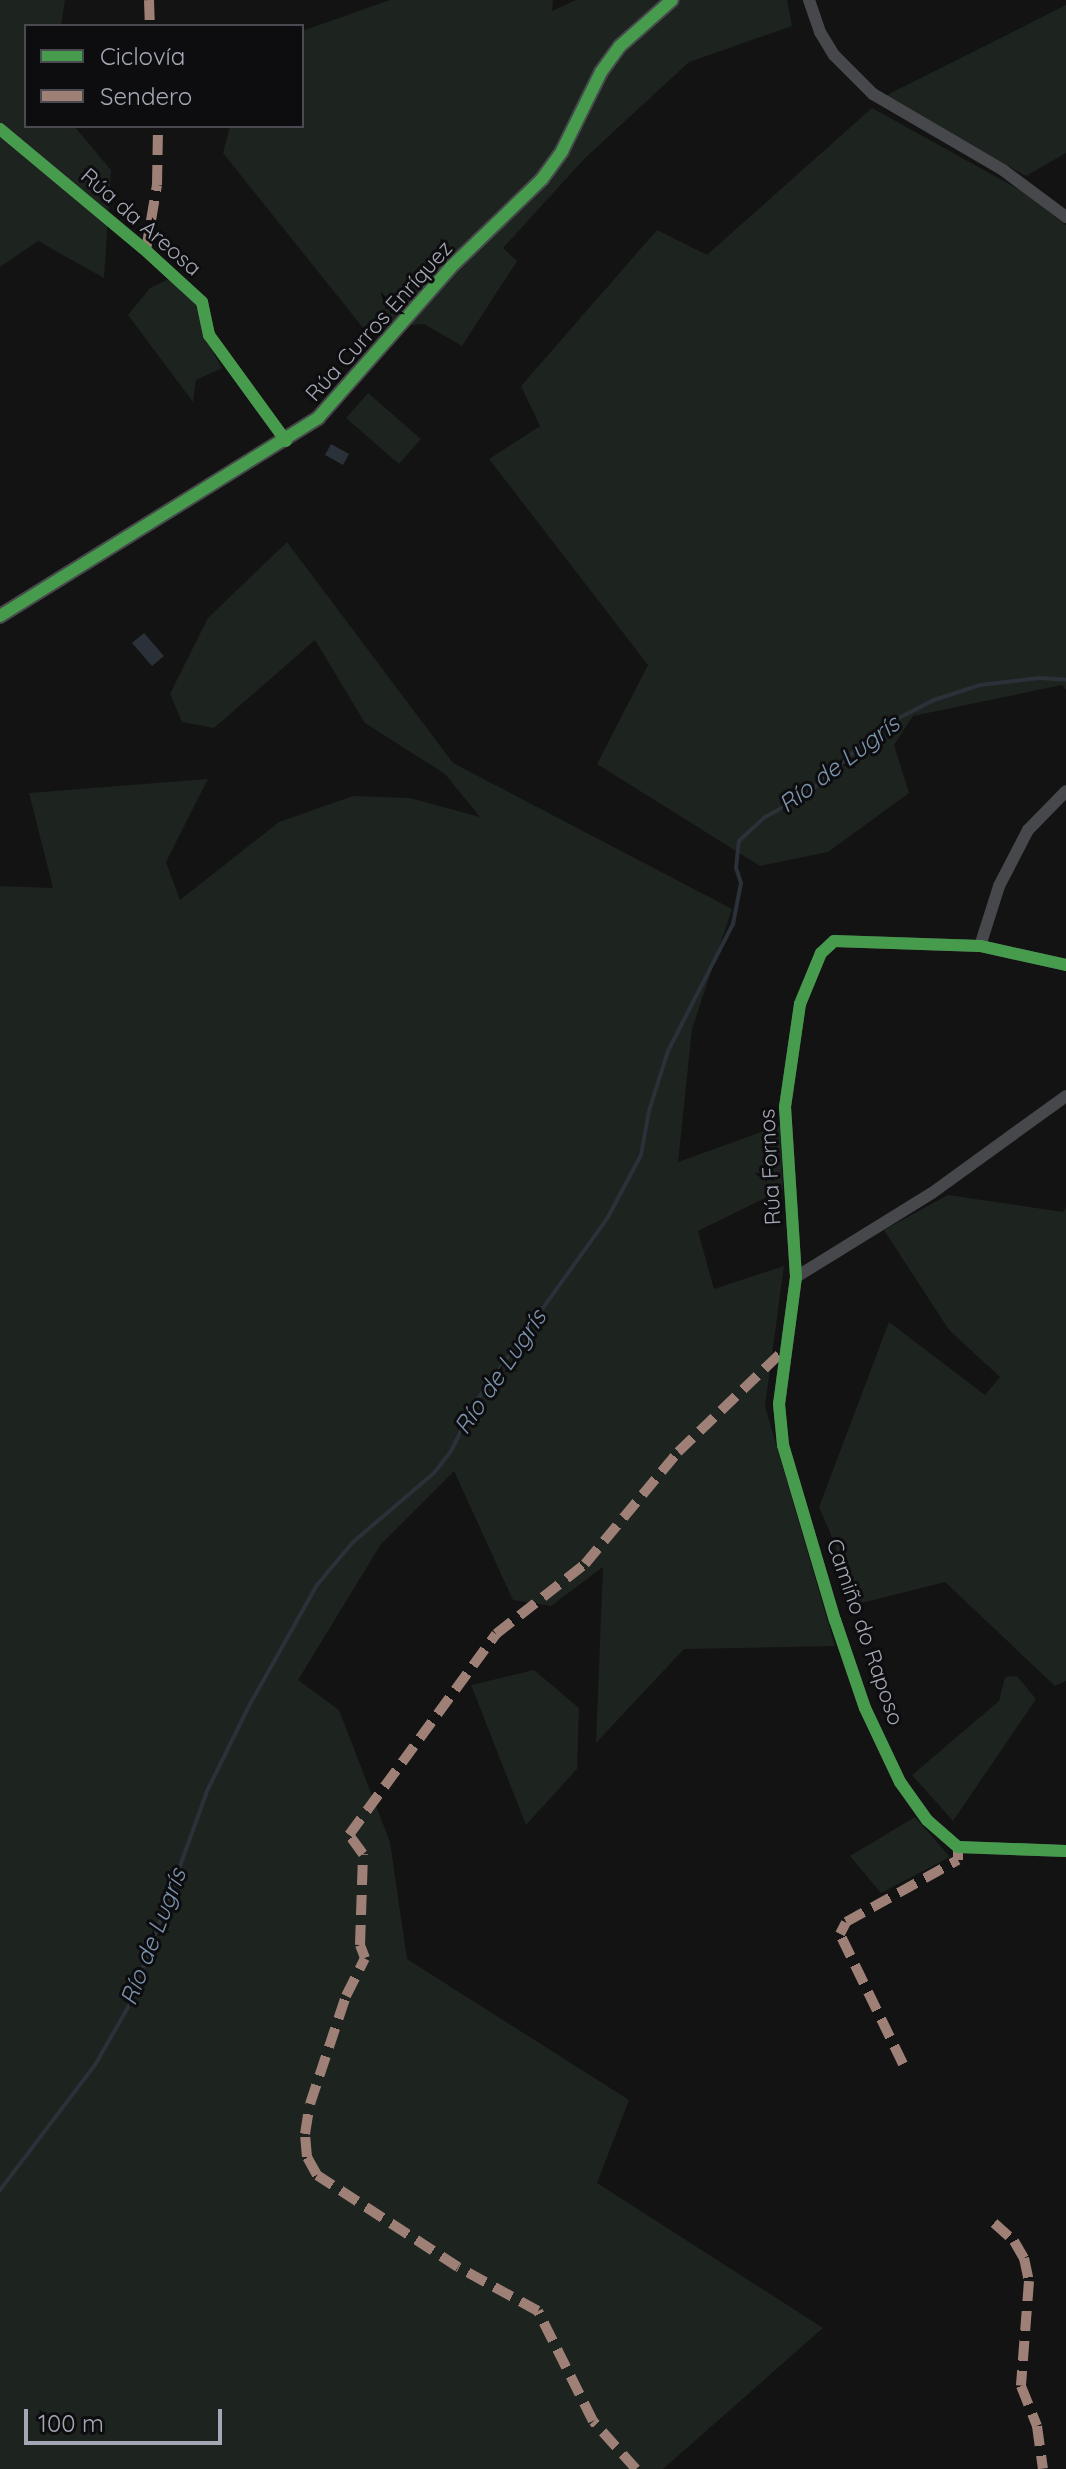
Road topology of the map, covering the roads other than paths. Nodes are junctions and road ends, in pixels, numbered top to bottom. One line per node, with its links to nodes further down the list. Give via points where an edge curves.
1 (672, 0): 5 (street, Rúa Curros Enríquez, via 620,46 601,72 542,179 451,267 345,391)
2 (809, 0): 4 (street, via 834,55 873,94 982,156)
3 (0, 129): 5 (street, Rúa da Areosa, via 202,302 209,335)
4 (1066, 217)
5 (286, 441): 6 (street, Rúa Curros Enríquez)
6 (0, 616)
7 (1066, 791): 8 (street, via 1028,830 999,886)
8 (980, 946): 9 (street, Rúa Fornos); 11 (street, Rúa Fornos, via 834,941 821,953 800,1004 785,1107)
9 (1066, 965)
10 (1066, 1096): 11 (street, via 932,1193)
11 (796, 1277): 12 (street, Rúa Fornos)
12 (786, 1347): 13 (street, Camiño do Raposo, via 779,1404 783,1445 865,1708 900,1782 927,1820 958,1847)
13 (1066, 1851)

